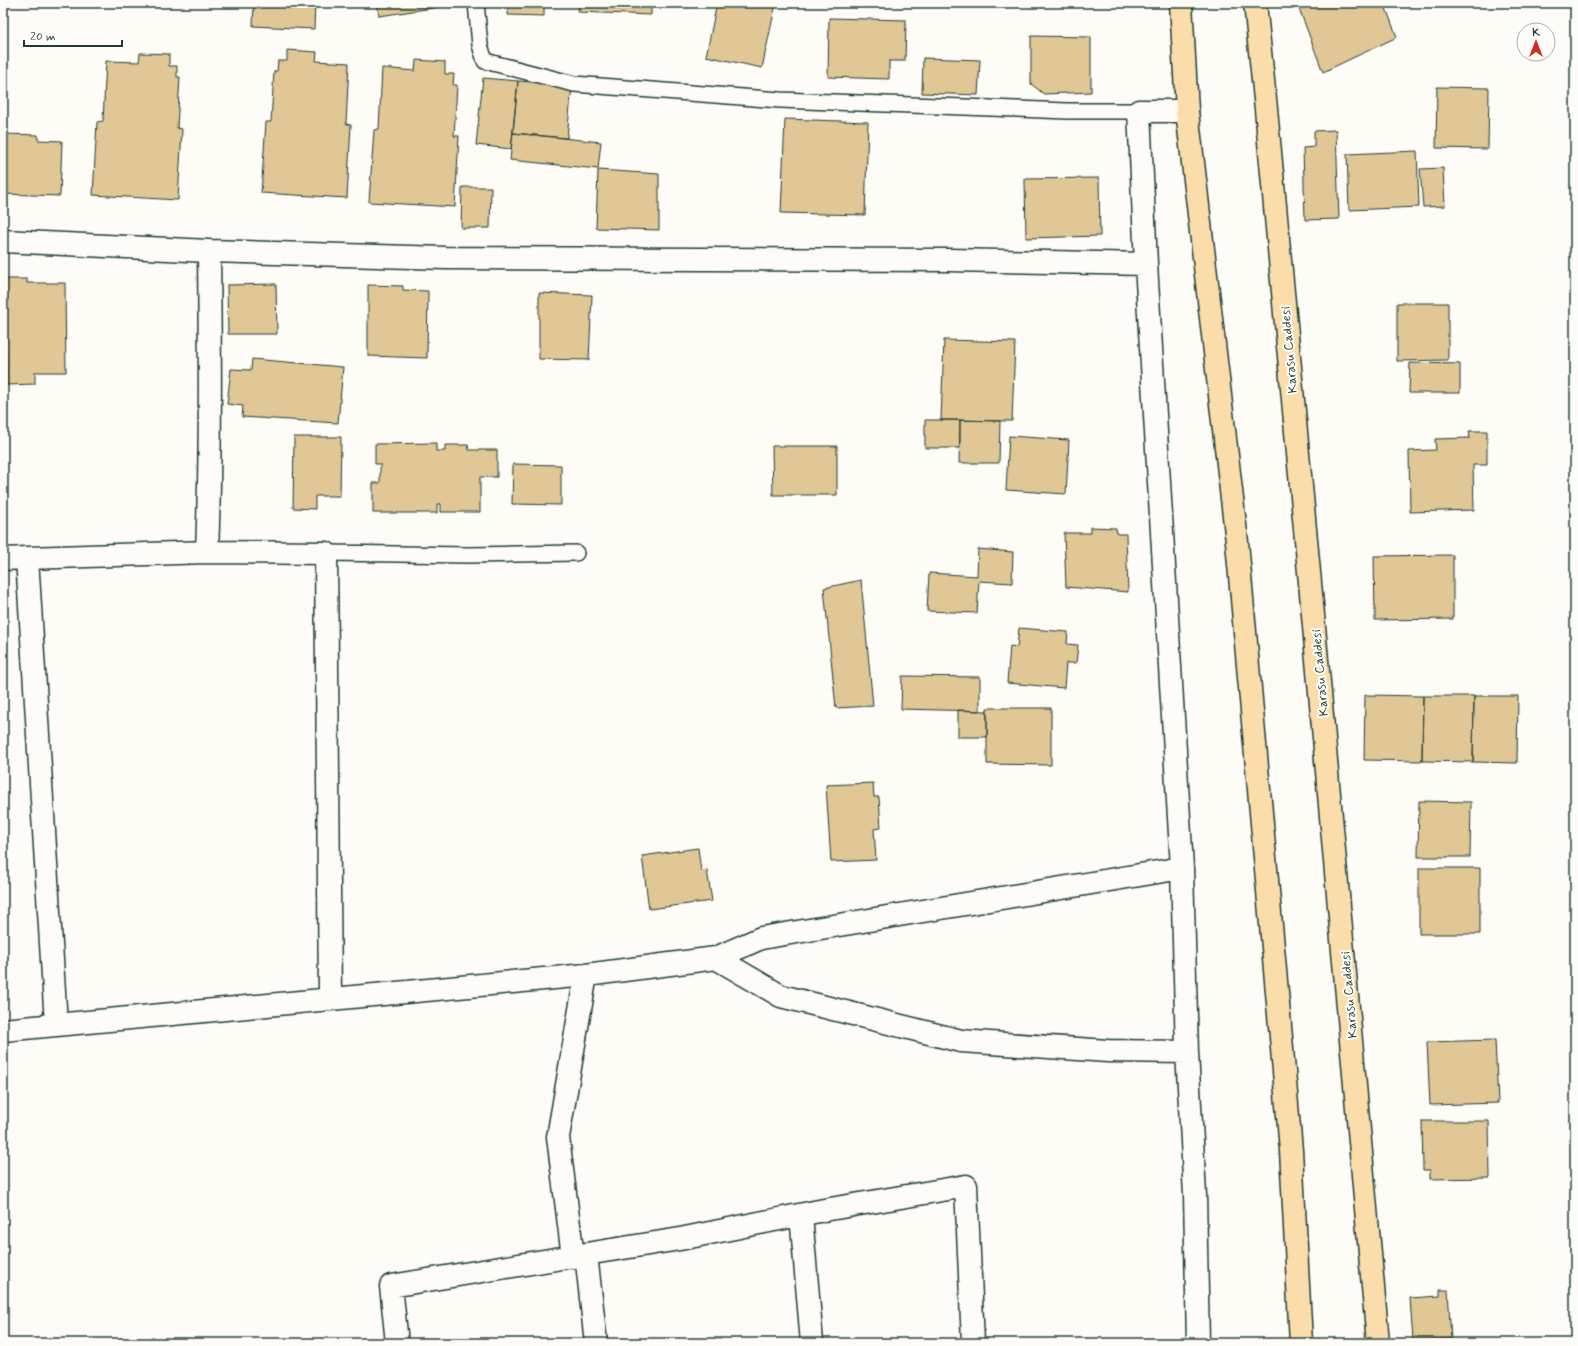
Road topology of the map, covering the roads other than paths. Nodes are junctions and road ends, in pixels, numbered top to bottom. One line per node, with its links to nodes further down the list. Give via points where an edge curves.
1 (476, 3): 4 (lane, via 480,45 485,61 574,84 780,100 1067,111)
2 (1181, 3): 5 (highway)
3 (1254, 3): 29 (highway, Karasu Caddesi, via 1313,607)
4 (1139, 111): 5 (street); 8 (street)
5 (1187, 111): 28 (highway, via 1237,542 1291,1150)
6 (3, 241): 7 (street)
7 (209, 251): 8 (street, via 445,258 950,260); 9 (street)
8 (1146, 264): 14 (street)
9 (207, 552): 10 (street); 12 (street)
10 (326, 553): 11 (lane); 17 (street)
11 (576, 553)
12 (27, 558): 13 (street); 18 (street)
13 (3, 559)
14 (1182, 868): 15 (street, via 761,938); 20 (street)
15 (716, 958): 16 (street); 20 (street, via 781,996 961,1041)
16 (586, 975): 17 (street); 22 (street, via 558,1137)
17 (330, 998): 18 (street)
18 (56, 1024): 19 (street)
19 (3, 1030)
20 (1187, 1052): 27 (street, via 1195,1195)
21 (801, 1215): 22 (street); 25 (street); 26 (street, via 966,1186)
22 (580, 1256): 23 (street, via 391,1286); 24 (street)
23 (397, 1343)
24 (596, 1343)
25 (812, 1343)
26 (973, 1343)
27 (1198, 1343)
28 (1301, 1343)
29 (1378, 1343)

